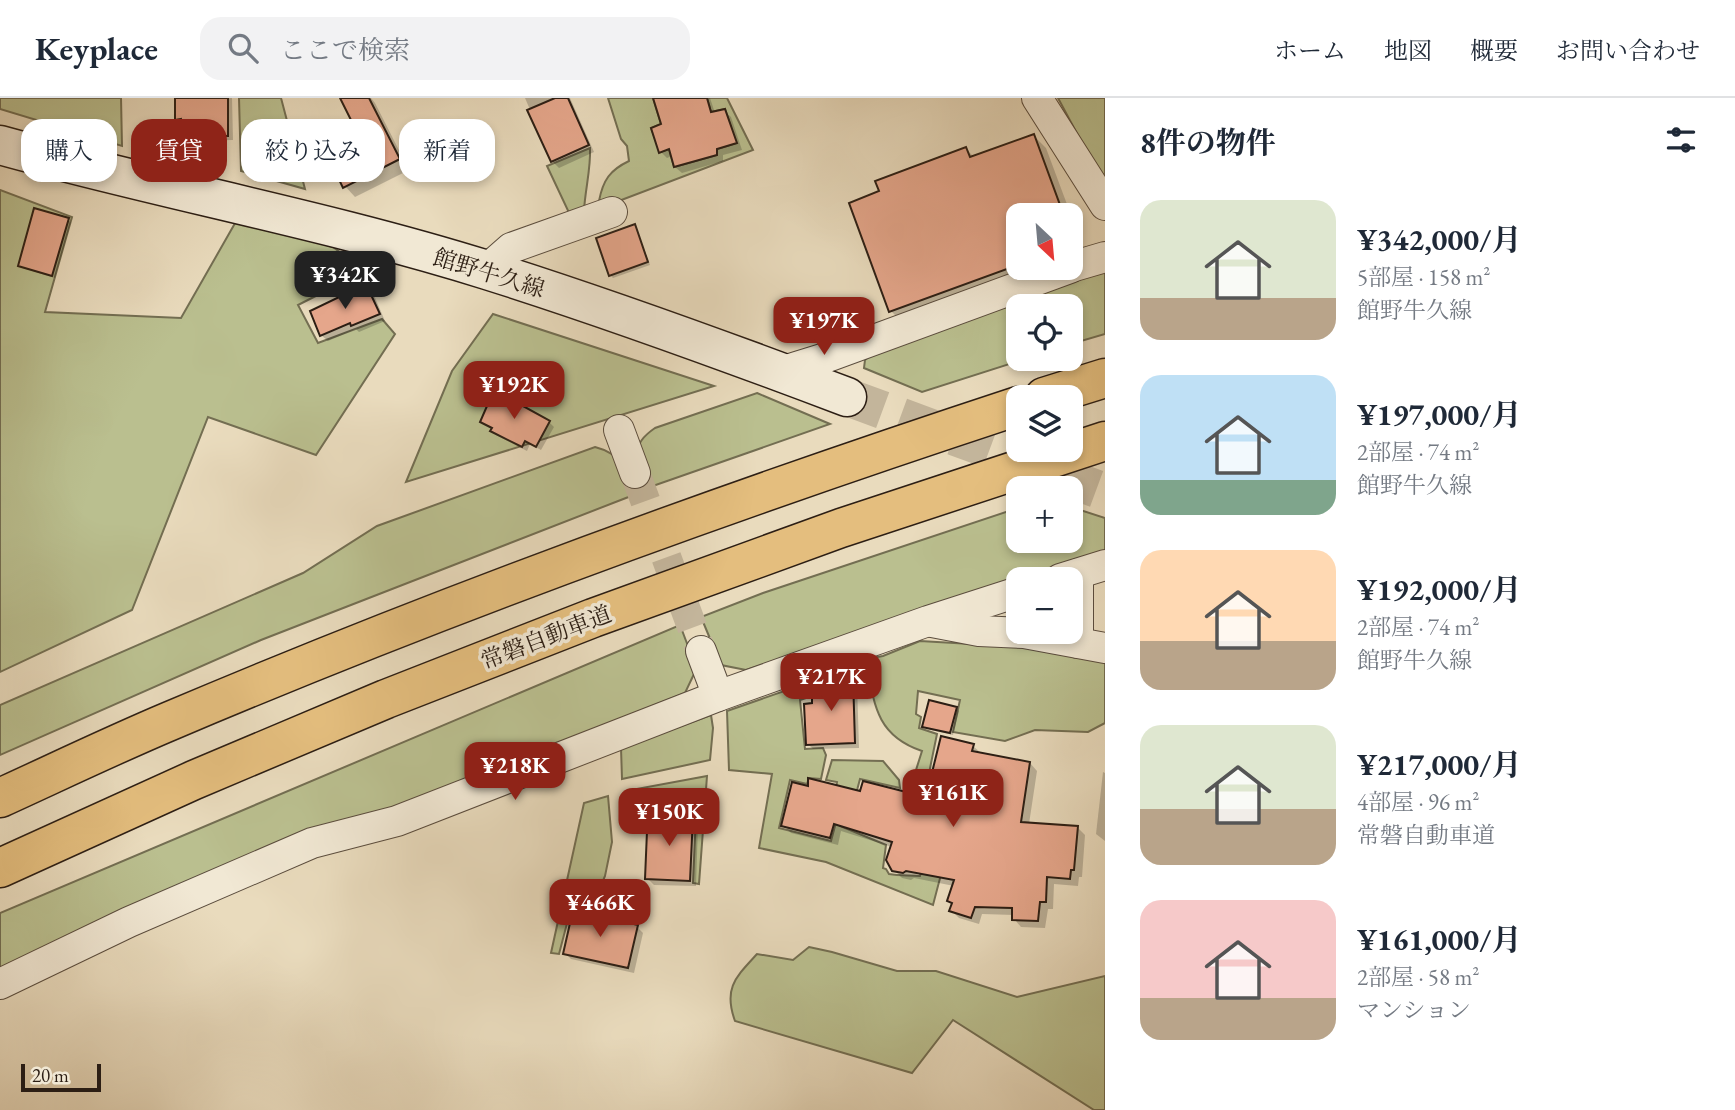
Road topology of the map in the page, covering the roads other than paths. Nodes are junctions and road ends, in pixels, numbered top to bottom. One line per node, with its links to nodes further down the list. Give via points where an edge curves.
1 (1037, 98): 3 (street)
2 (0, 145): 7 (main road, 館野牛久線)
3 (1105, 205)
4 (612, 212): 7 (street, via 511,248)
5 (1105, 257): 6 (street)
6 (1083, 264)
7 (486, 270): 9 (main road, 館野牛久線)
8 (1038, 280): 9 (street)
9 (780, 372): 12 (main road, 館野牛久線)
10 (1105, 378): 11 (highway)
11 (1083, 385)
12 (847, 397)
13 (1006, 410): 23 (highway, via 572,560 168,722)
14 (619, 430): 16 (street)
15 (1105, 441): 24 (highway, 常磐自動車道, via 841,528 593,618 206,774)
16 (635, 473)
17 (1083, 586): 20 (street)
18 (1006, 596): 19 (street)
19 (928, 621): 20 (street); 22 (street)
20 (1092, 646)
21 (701, 651): 22 (street)
22 (718, 696): 25 (street, via 397,821 312,843)
23 (0, 798)
24 (0, 868)
25 (0, 984)

